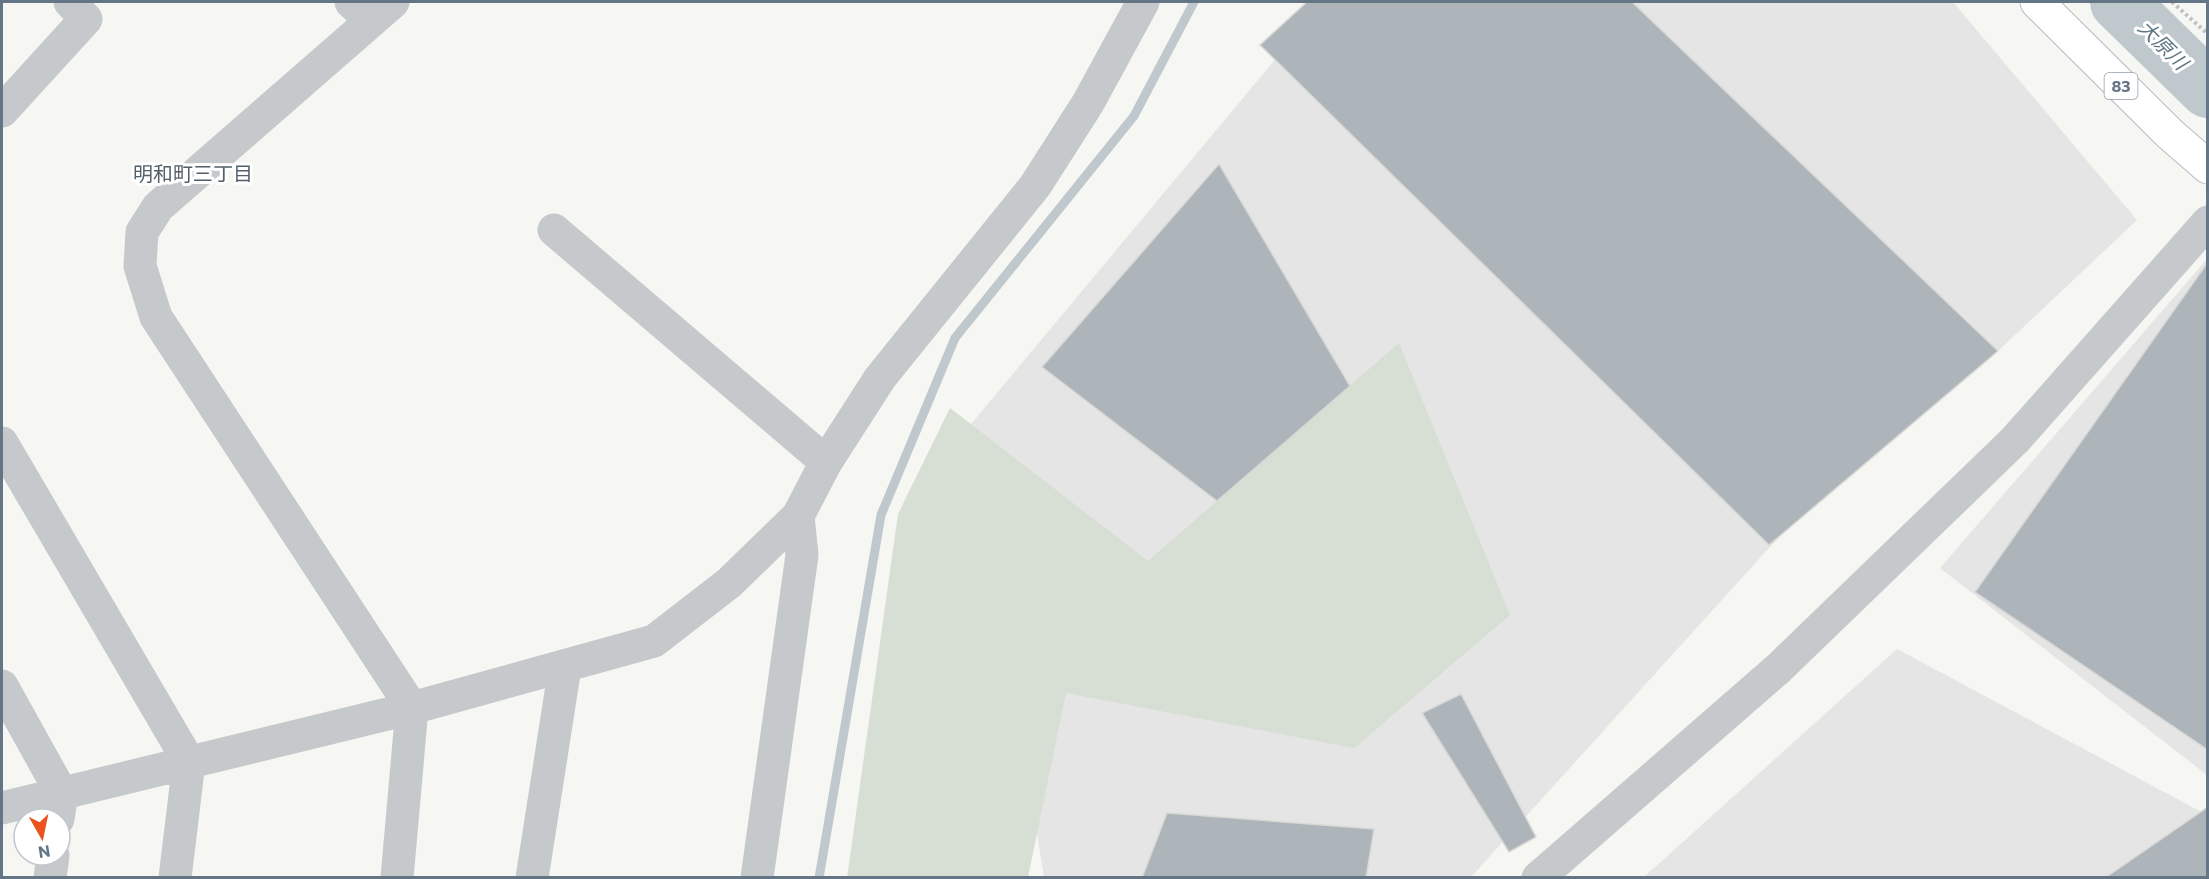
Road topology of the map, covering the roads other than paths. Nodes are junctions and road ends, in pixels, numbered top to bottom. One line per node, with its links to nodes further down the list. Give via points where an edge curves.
1 (70, 2): 5 (street, via 86,20)
2 (1143, 2): 10 (street, via 1088,103 1035,186 880,378)
3 (2037, 2): 6 (main road, 83)
4 (372, 8): 14 (street, via 158,207 142,232 140,267 156,317)
5 (2, 111)
6 (2208, 167)
7 (2208, 222): 21 (street, via 2015,440 1779,668)
8 (554, 230): 10 (street)
9 (2, 443): 15 (street)
10 (826, 462): 11 (street)
11 (798, 516): 12 (street, via 729,583 654,641); 20 (street, via 802,555)
12 (565, 667): 14 (street); 19 (street)
13 (2, 686): 16 (street)
14 (412, 708): 15 (street); 18 (street)
15 (189, 762): 16 (street); 17 (street)
16 (60, 807)
17 (175, 878)
18 (397, 878)
19 (532, 878)
20 (757, 878)
21 (1538, 878)

